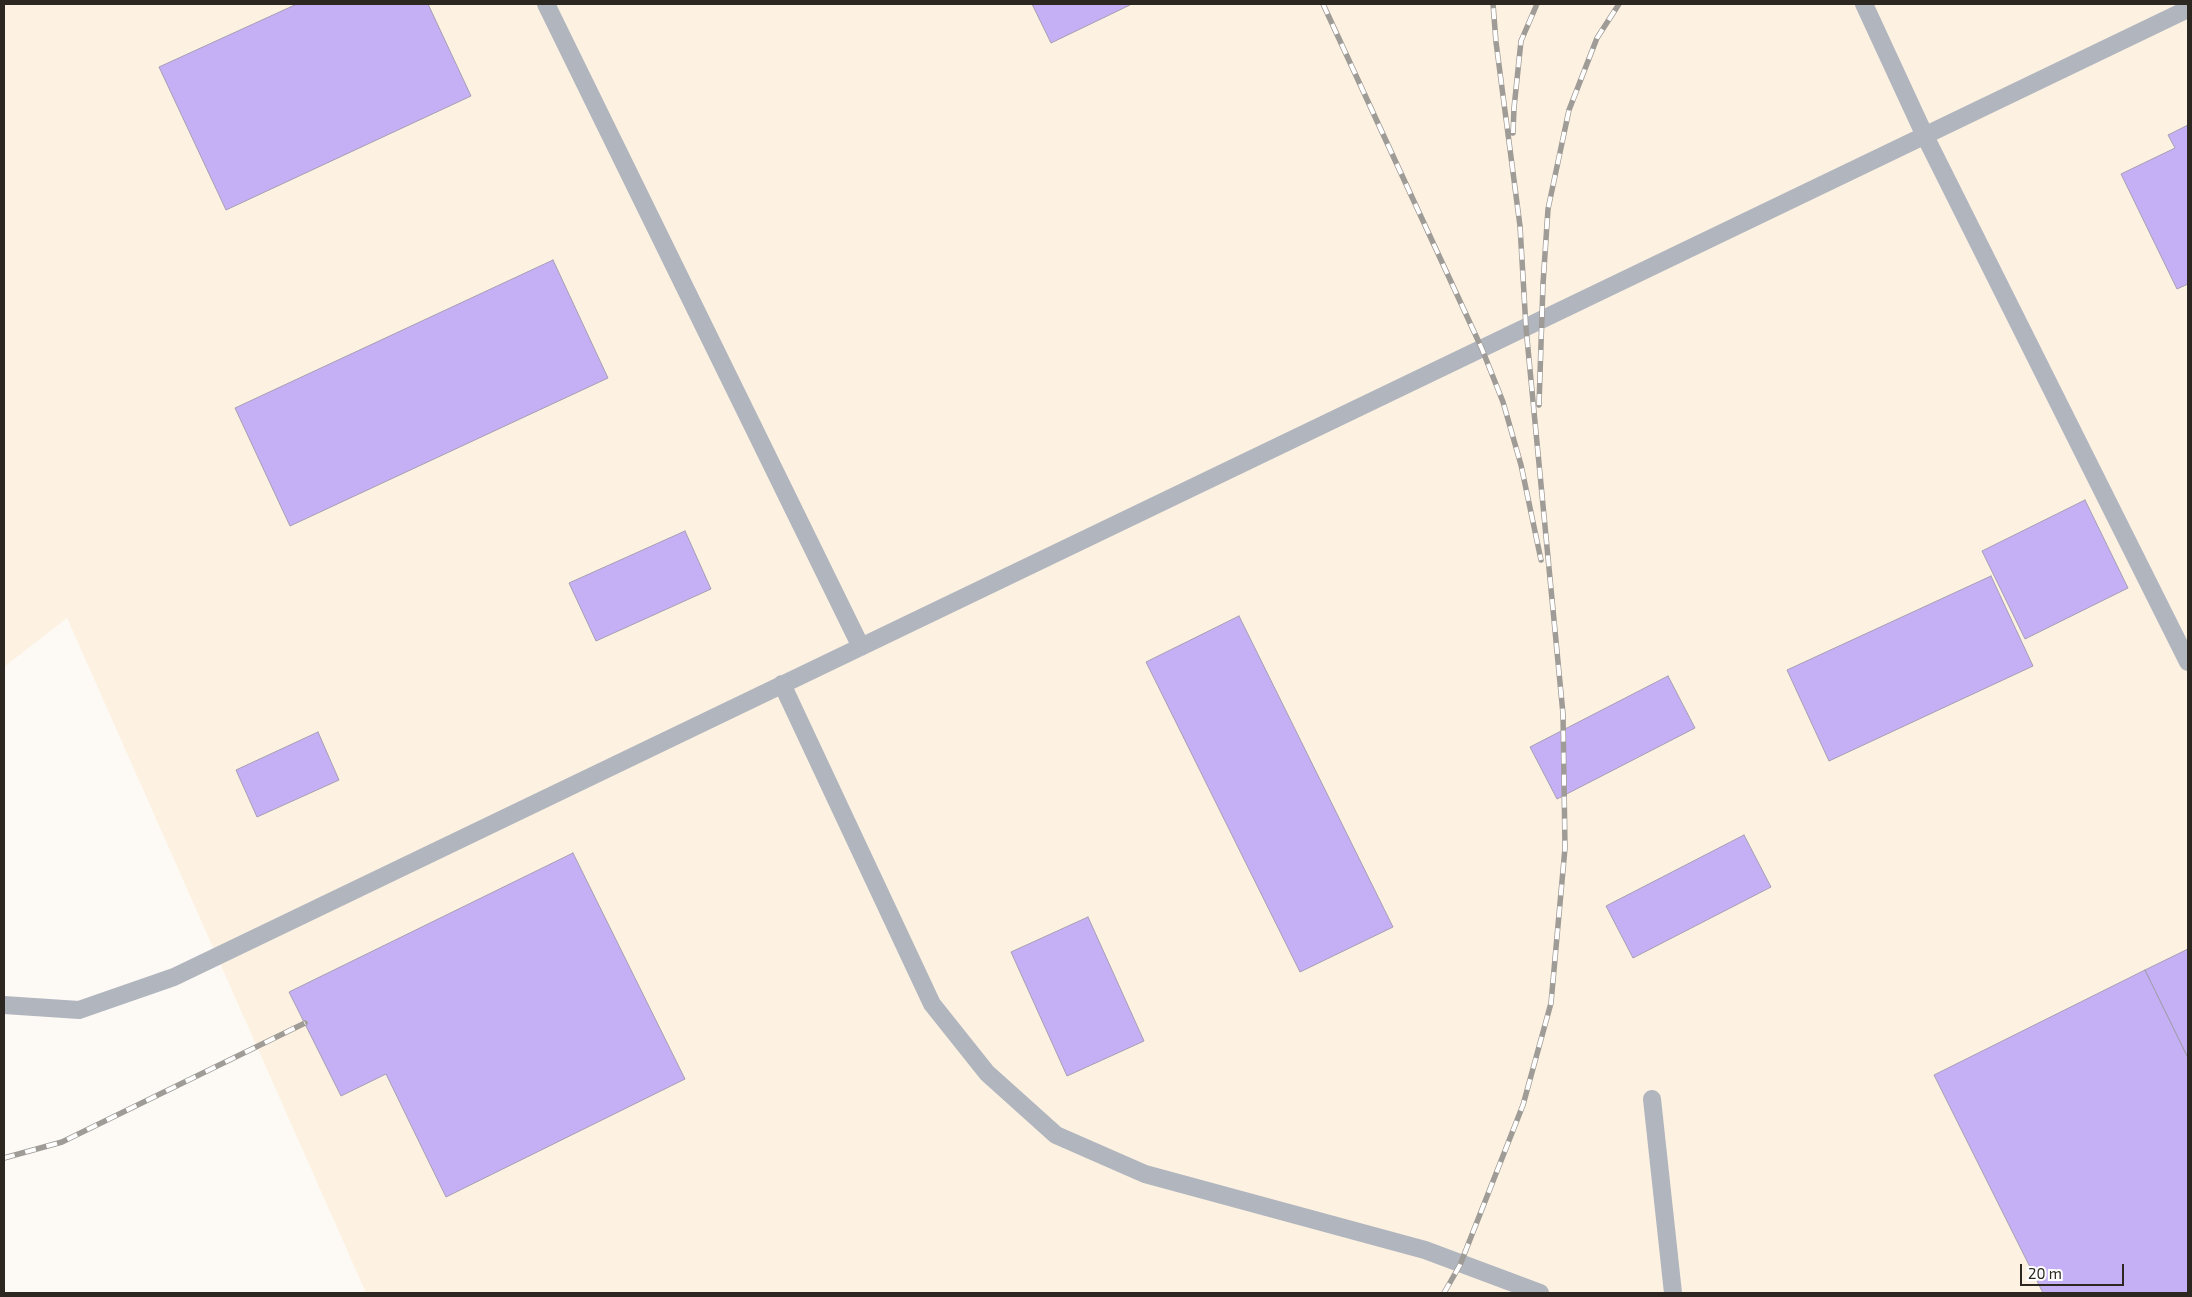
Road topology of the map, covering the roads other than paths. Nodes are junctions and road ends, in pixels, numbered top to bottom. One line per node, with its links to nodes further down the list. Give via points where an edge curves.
1 (546, 4): 5 (lane)
2 (1864, 4): 4 (lane)
3 (2188, 10): 4 (lane)
4 (1925, 136): 5 (lane); 6 (lane)
5 (861, 647): 7 (lane)
6 (2188, 662)
7 (782, 684): 8 (lane, via 174,977 79,1010); 10 (lane, via 932,1004 987,1073 1056,1135 1144,1174 1425,1250)
8 (4, 1005)
9 (1652, 1099): 11 (lane)
10 (1540, 1293)
11 (1674, 1293)

